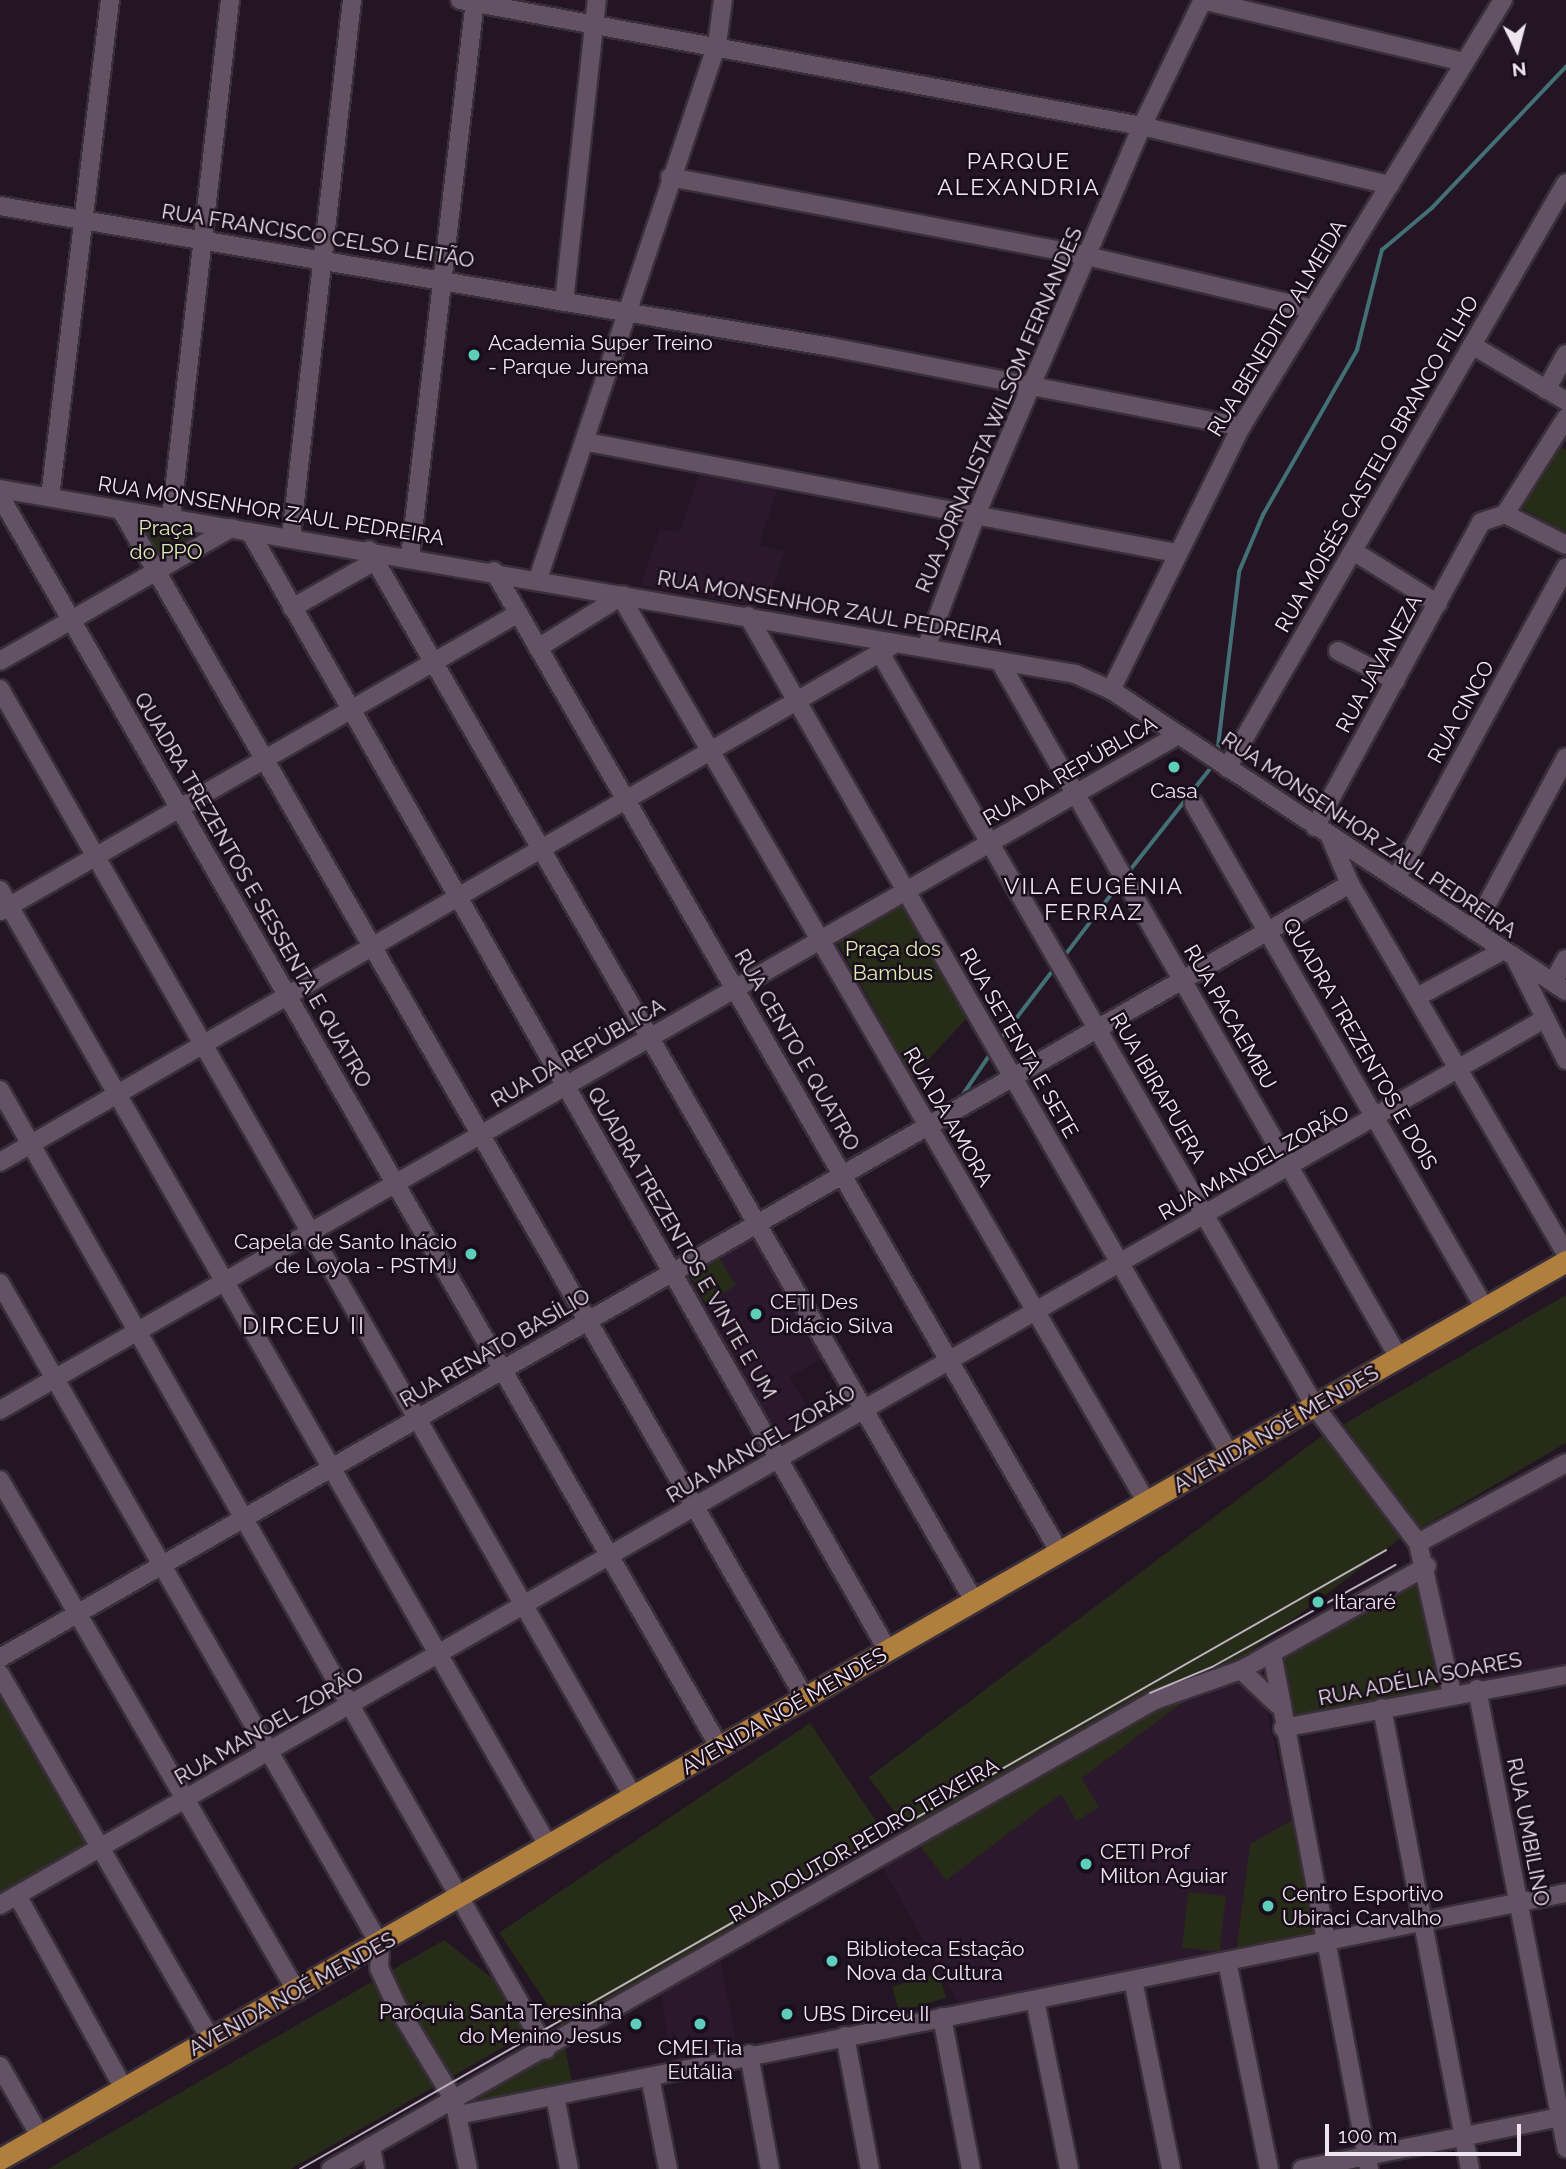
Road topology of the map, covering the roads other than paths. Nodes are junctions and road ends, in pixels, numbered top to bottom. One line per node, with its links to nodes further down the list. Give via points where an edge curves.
1 (110, 0): 17 (street)
2 (230, 0): 18 (street)
3 (352, 0): 20 (street)
4 (597, 0): 9 (street)
5 (723, 0): 10 (street)
6 (1203, 0): 11 (street); 12 (street, RUA JORNALISTA WILSOM FERNANDES)
7 (1503, 0): 11 (street, RUA BENEDITO ALMEIDA)
8 (470, 1): 9 (street); 21 (street)
9 (594, 21): 10 (street); 22 (street)
10 (718, 44): 12 (street); 13 (street)
11 (1465, 62): 15 (street, RUA BENEDITO ALMEIDA)
12 (1142, 126): 15 (street); 19 (street, RUA JORNALISTA WILSOM FERNANDES)
13 (670, 177): 19 (street); 24 (street)
14 (1566, 183): 25 (street, RUA MOISÉS CASTELO BRANCO FILHO)
15 (1390, 184): 23 (street, RUA BENEDITO ALMEIDA)
16 (0, 206): 17 (street, RUA FRANCISCO CELSO LEITÃO)
17 (87, 221): 18 (street, RUA FRANCISCO CELSO LEITÃO); 35 (street)
18 (203, 240): 20 (street, RUA FRANCISCO CELSO LEITÃO); 39 (street)
19 (1087, 257): 23 (street); 27 (street, RUA JORNALISTA WILSOM FERNANDES)
20 (323, 259): 21 (street, RUA FRANCISCO CELSO LEITÃO); 42 (street)
21 (442, 279): 22 (street, RUA FRANCISCO CELSO LEITÃO); 47 (street)
22 (564, 302): 24 (street, RUA FRANCISCO CELSO LEITÃO)
23 (1309, 309): 31 (street, RUA BENEDITO ALMEIDA)
24 (628, 313): 27 (street, RUA FRANCISCO CELSO LEITÃO); 32 (street)
25 (1472, 345): 28 (street); 44 (street, RUA MOISÉS CASTELO BRANCO FILHO)
26 (1566, 354): 28 (street)
27 (1034, 385): 31 (street, RUA FRANCISCO CELSO LEITÃO); 38 (street, RUA JORNALISTA WILSOM FERNANDES)
28 (1546, 390): 29 (street)
29 (1566, 401)
30 (1566, 418): 37 (street)
31 (1241, 427): 45 (street, RUA BENEDITO ALMEIDA)
32 (587, 442): 38 (street); 51 (street)
33 (0, 489): 35 (street, RUA MONSENHOR ZAUL PEDREIRA)
34 (0, 496): 57 (street, QUADRA TREZENTOS E SESSENTA E QUATRO)
35 (50, 497): 36 (street, RUA MONSENHOR ZAUL PEDREIRA)
36 (121, 510): 39 (street, RUA MONSENHOR ZAUL PEDREIRA); 49 (street)
37 (1505, 514): 43 (street); 53 (street, RUA JAVANEZA, via 1481,522)
38 (976, 515): 45 (street); 60 (street, RUA JORNALISTA WILSOM FERNANDES)
39 (170, 518): 40 (street, RUA MONSENHOR ZAUL PEDREIRA)
40 (231, 528): 41 (street, RUA MONSENHOR ZAUL PEDREIRA); 49 (street)
41 (250, 532): 42 (street, RUA MONSENHOR ZAUL PEDREIRA); 54 (street, QUADRA TREZENTOS E VINTE E UM)
42 (291, 537): 46 (street, RUA MONSENHOR ZAUL PEDREIRA)
43 (1566, 545)
44 (1353, 551): 53 (street); 75 (street, RUA MOISÉS CASTELO BRANCO FILHO)
45 (1176, 553): 68 (street, RUA BENEDITO ALMEIDA)
46 (372, 556): 47 (street, RUA MONSENHOR ZAUL PEDREIRA); 54 (street); 64 (street)
47 (410, 557): 50 (street, RUA MONSENHOR ZAUL PEDREIRA)
48 (1566, 567): 85 (street, RUA CINCO)
49 (158, 571): 57 (street); 74 (street)
50 (494, 571): 51 (street, RUA MONSENHOR ZAUL PEDREIRA); 55 (street, RUA CENTO E QUATRO)
51 (538, 579): 52 (street, RUA MONSENHOR ZAUL PEDREIRA)
52 (622, 596): 56 (street, RUA MONSENHOR ZAUL PEDREIRA); 59 (street); 72 (street, RUA DA AMORA)
53 (1438, 604): 66 (street, RUA JAVANEZA)
54 (292, 608): 70 (street, QUADRA TREZENTOS E VINTE E UM)
55 (517, 614): 59 (street, RUA CENTO E QUATRO); 64 (street)
56 (748, 616): 58 (street, RUA MONSENHOR ZAUL PEDREIRA); 69 (street, RUA SETENTA E SETE)
57 (71, 620): 63 (street); 79 (street, QUADRA TREZENTOS E SESSENTA E QUATRO)
58 (894, 642): 60 (street, RUA MONSENHOR ZAUL PEDREIRA); 62 (street)
59 (538, 648): 77 (street, RUA CENTO E QUATRO)
60 (926, 648): 65 (street, RUA MONSENHOR ZAUL PEDREIRA)
61 (1338, 651): 66 (street)
62 (882, 656): 69 (street); 82 (street, RUA IBIRAPUERA)
63 (0, 661)
64 (434, 661): 70 (street); 83 (street)
65 (1000, 662): 68 (street, RUA MONSENHOR ZAUL PEDREIRA, via 1075,674); 76 (street, RUA PACAEMBU)
66 (1396, 681): 80 (street, RUA JAVANEZA)
67 (0, 689): 84 (street)
68 (1111, 690): 71 (street, RUA MONSENHOR ZAUL PEDREIRA)
69 (797, 704): 72 (street); 87 (street, RUA SETENTA E SETE)
70 (349, 711): 74 (street); 88 (street, QUADRA TREZENTOS E VINTE E UM)
71 (1178, 735): 75 (street, RUA MONSENHOR ZAUL PEDREIRA); 76 (street, RUA DA REPÚBLICA)
72 (713, 752): 77 (street); 92 (street, RUA DA AMORA)
73 (1566, 757): 90 (street)
74 (264, 760): 79 (street); 93 (street)
75 (1219, 763): 80 (street, RUA MONSENHOR ZAUL PEDREIRA)
76 (1076, 793): 82 (street, RUA DA REPÚBLICA); 96 (street, RUA PACAEMBU)
77 (628, 802): 83 (street); 98 (street, RUA CENTO E QUATRO)
78 (1194, 804): 91 (street, QUADRA TREZENTOS E DOIS)
79 (180, 809): 84 (street); 99 (street, QUADRA TREZENTOS E SESSENTA E QUATRO)
80 (1315, 827): 81 (street, RUA MONSENHOR ZAUL PEDREIRA)
81 (1331, 839): 85 (street, RUA MONSENHOR ZAUL PEDREIRA); 86 (street)
82 (990, 842): 87 (street, RUA DA REPÚBLICA); 102 (street, RUA IBIRAPUERA)
83 (542, 850): 88 (street); 103 (street)
84 (96, 858): 89 (street); 104 (street)
85 (1396, 879): 90 (street, RUA MONSENHOR ZAUL PEDREIRA)
86 (1350, 884): 91 (street, RUA RENATO BASÍLIO); 100 (street)
87 (905, 891): 92 (street, RUA DA REPÚBLICA); 107 (street, RUA SETENTA E SETE)
88 (457, 898): 93 (street); 108 (street, QUADRA TREZENTOS E VINTE E UM)
89 (3, 902): 110 (street)
90 (1473, 930): 94 (street, RUA MONSENHOR ZAUL PEDREIRA)
91 (1270, 931): 96 (street, RUA RENATO BASÍLIO); 111 (street, QUADRA TREZENTOS E DOIS)
92 (820, 940): 98 (street, RUA DA REPÚBLICA); 112 (street, RUA DA AMORA)
93 (372, 948): 99 (street); 113 (street)
94 (1509, 956): 97 (street, RUA MONSENHOR ZAUL PEDREIRA); 100 (street); 101 (street)
95 (1566, 958): 97 (street)
96 (1183, 980): 102 (street, RUA RENATO BASÍLIO); 116 (street, RUA PACAEMBU)
97 (1560, 987)
98 (735, 989): 103 (street, RUA DA REPÚBLICA); 117 (street, RUA CENTO E QUATRO)
99 (288, 996): 104 (street); 118 (street, QUADRA TREZENTOS E SESSENTA E QUATRO)
100 (1417, 997): 106 (street)
101 (1543, 1020): 105 (street); 106 (street, RUA MANOEL ZORÃO)
102 (1098, 1029): 107 (street, RUA RENATO BASÍLIO); 119 (street, RUA IBIRAPUERA)
103 (650, 1037): 108 (street, RUA DA REPÚBLICA); 120 (street)
104 (203, 1045): 110 (street); 121 (street)
105 (1566, 1060)
106 (1460, 1070): 111 (street, RUA MANOEL ZORÃO); 122 (street)
107 (1012, 1077): 112 (street, RUA RENATO BASÍLIO); 124 (street, RUA SETENTA E SETE)
108 (565, 1086): 113 (street, RUA DA REPÚBLICA); 125 (street, QUADRA TREZENTOS E VINTE E UM)
109 (0, 1090): 114 (street)
110 (117, 1095): 114 (street); 126 (street)
111 (1376, 1120): 116 (street, RUA MANOEL ZORÃO); 128 (street, QUADRA TREZENTOS E DOIS)
112 (927, 1125): 117 (street, RUA RENATO BASÍLIO); 129 (street, RUA DA AMORA)
113 (480, 1136): 118 (street, RUA DA REPÚBLICA); 130 (street)
114 (30, 1144): 115 (street); 131 (street)
115 (0, 1162)
116 (1290, 1169): 119 (street, RUA MANOEL ZORÃO); 132 (street, RUA PACAEMBU)
117 (843, 1175): 120 (street, RUA RENATO BASÍLIO); 133 (street, RUA CENTO E QUATRO)
118 (395, 1184): 121 (street, RUA DA REPÚBLICA); 134 (street, QUADRA TREZENTOS E SESSENTA E QUATRO)
119 (1205, 1216): 124 (street, RUA MANOEL ZORÃO); 136 (street, RUA IBIRAPUERA)
120 (757, 1225): 125 (street, RUA RENATO BASÍLIO); 138 (street)
121 (311, 1232): 126 (street, RUA DA REPÚBLICA); 139 (street)
122 (1566, 1254)
123 (1566, 1261): 128 (main road, AVENIDA NOÉ MENDES)
124 (1121, 1265): 129 (street, RUA MANOEL ZORÃO); 140 (street, RUA SETENTA E SETE)
125 (673, 1273): 130 (street, RUA RENATO BASÍLIO); 141 (street, QUADRA TREZENTOS E VINTE E UM)
126 (225, 1281): 131 (street, RUA DA REPÚBLICA); 143 (street)
127 (0, 1283): 135 (street)
128 (1483, 1307): 132 (main road, AVENIDA NOÉ MENDES)
129 (1035, 1313): 133 (street, RUA MANOEL ZORÃO); 145 (street, RUA DA AMORA)
130 (588, 1320): 134 (street, RUA RENATO BASÍLIO); 146 (street)
131 (141, 1330): 135 (street, RUA DA REPÚBLICA); 147 (street)
132 (1399, 1358): 136 (main road, AVENIDA NOÉ MENDES)
133 (951, 1362): 138 (street, RUA MANOEL ZORÃO); 149 (street, RUA CENTO E QUATRO)
134 (502, 1370): 139 (street, RUA RENATO BASÍLIO); 150 (street, QUADRA TREZENTOS E SESSENTA E QUATRO)
135 (55, 1380): 137 (street, RUA DA REPÚBLICA); 151 (street)
136 (1316, 1408): 140 (main road, AVENIDA NOÉ MENDES); 148 (street, RUA IBIRAPUERA)
137 (0, 1410)
138 (864, 1411): 141 (street, RUA MANOEL ZORÃO); 153 (street)
139 (416, 1420): 143 (street, RUA RENATO BASÍLIO); 154 (street)
140 (1230, 1455): 145 (main road, AVENIDA NOÉ MENDES)
141 (779, 1460): 146 (street, RUA MANOEL ZORÃO); 156 (street, QUADRA TREZENTOS E VINTE E UM)
142 (1566, 1463): 148 (street)
143 (332, 1468): 147 (street, RUA RENATO BASÍLIO); 158 (street)
144 (0, 1480): 155 (street)
145 (1147, 1503): 149 (main road, AVENIDA NOÉ MENDES)
146 (695, 1508): 150 (street, RUA MANOEL ZORÃO); 165 (street)
147 (247, 1517): 151 (street, RUA RENATO BASÍLIO); 166 (street)
148 (1418, 1543): 152 (street, RUA IBIRAPUERA)
149 (1060, 1553): 153 (main road, AVENIDA NOÉ MENDES)
150 (609, 1558): 154 (street, RUA MANOEL ZORÃO); 170 (street, QUADRA TREZENTOS E SESSENTA E QUATRO)
151 (161, 1566): 155 (street, RUA RENATO BASÍLIO); 171 (street)
152 (1427, 1566): 157 (street, RUA DOUTOR PEDRO TEIXEIRA); 164 (street, RUA IBIRAPUERA)
153 (974, 1601): 156 (main road, AVENIDA NOÉ MENDES)
154 (526, 1606): 158 (street, RUA MANOEL ZORÃO); 173 (street)
155 (79, 1613): 159 (street, RUA RENATO BASÍLIO); 172 (street)
156 (888, 1651): 165 (main road, AVENIDA NOÉ MENDES)
157 (1272, 1653): 160 (street, RUA DOUTOR PEDRO TEIXEIRA); 167 (street)
158 (439, 1655): 166 (street, RUA MANOEL ZORÃO); 175 (street)
159 (0, 1658)
160 (1241, 1670): 167 (street); 191 (street, RUA DOUTOR PEDRO TEIXEIRA, via 1155,1700)
161 (0, 1674): 174 (street)
162 (1566, 1675): 163 (street, RUA ADÉLIA SOARES)
163 (1477, 1689): 164 (street, RUA ADÉLIA SOARES); 179 (street, RUA UMBILINO)
164 (1452, 1694): 168 (street, RUA ADÉLIA SOARES)
165 (806, 1698): 170 (main road, AVENIDA NOÉ MENDES)
166 (355, 1704): 171 (street, RUA MANOEL ZORÃO); 178 (street)
167 (1278, 1705): 169 (street)
168 (1382, 1708): 169 (street, RUA ADÉLIA SOARES); 181 (street)
169 (1283, 1728): 182 (street)
170 (720, 1748): 173 (main road, AVENIDA NOÉ MENDES)
171 (268, 1752): 172 (street, RUA MANOEL ZORÃO); 183 (street)
172 (187, 1798): 174 (street, RUA MANOEL ZORÃO); 186 (street)
173 (634, 1798): 175 (main road, AVENIDA NOÉ MENDES)
174 (101, 1847): 177 (street, RUA MANOEL ZORÃO); 190 (street)
175 (549, 1847): 178 (main road, AVENIDA NOÉ MENDES)
176 (1566, 1893): 179 (street)
177 (16, 1895): 180 (street, RUA MANOEL ZORÃO); 195 (street)
178 (460, 1898): 183 (main road, AVENIDA NOÉ MENDES); 191 (street)
179 (1518, 1903): 181 (street); 198 (street, RUA UMBILINO)
180 (0, 1905)
181 (1423, 1922): 182 (street); 200 (street)
182 (1328, 1941): 184 (street); 204 (street)
183 (380, 1945): 186 (main road, AVENIDA NOÉ MENDES); 197 (street, via 379,1968 395,2003)
184 (1227, 1961): 185 (street); 215 (street)
185 (1133, 1980): 187 (street); 214 (street)
186 (297, 1992): 190 (main road, AVENIDA NOÉ MENDES)
187 (1035, 2000): 188 (street); 213 (street)
188 (942, 2017): 189 (street); 212 (street)
189 (845, 2036): 192 (street); 211 (street)
190 (211, 2040): 195 (main road, AVENIDA NOÉ MENDES)
191 (545, 2049): 197 (street, RUA DOUTOR PEDRO TEIXEIRA)
192 (749, 2054): 194 (street); 210 (street)
193 (0, 2066): 199 (street)
194 (650, 2077): 196 (street); 209 (street)
195 (124, 2088): 199 (main road, AVENIDA NOÉ MENDES)
196 (555, 2096): 197 (street); 208 (street)
197 (456, 2108): 201 (street, RUA DOUTOR PEDRO TEIXEIRA); 207 (street)
198 (1563, 2117): 200 (street); 202 (street, RUA UMBILINO)
199 (40, 2136): 203 (main road, AVENIDA NOÉ MENDES)
200 (1464, 2137): 204 (street); 217 (street)
201 (371, 2146): 205 (street, RUA DOUTOR PEDRO TEIXEIRA); 206 (street)
202 (1566, 2148)
203 (0, 2159)
204 (1368, 2163): 216 (street)
205 (331, 2169)
206 (375, 2169)
207 (468, 2169)
208 (569, 2169)
209 (668, 2169)
210 (770, 2169)
211 (870, 2169)
212 (971, 2169)
213 (1069, 2169)
214 (1171, 2169)
215 (1269, 2169)
216 (1302, 2169)
217 (1470, 2169)

